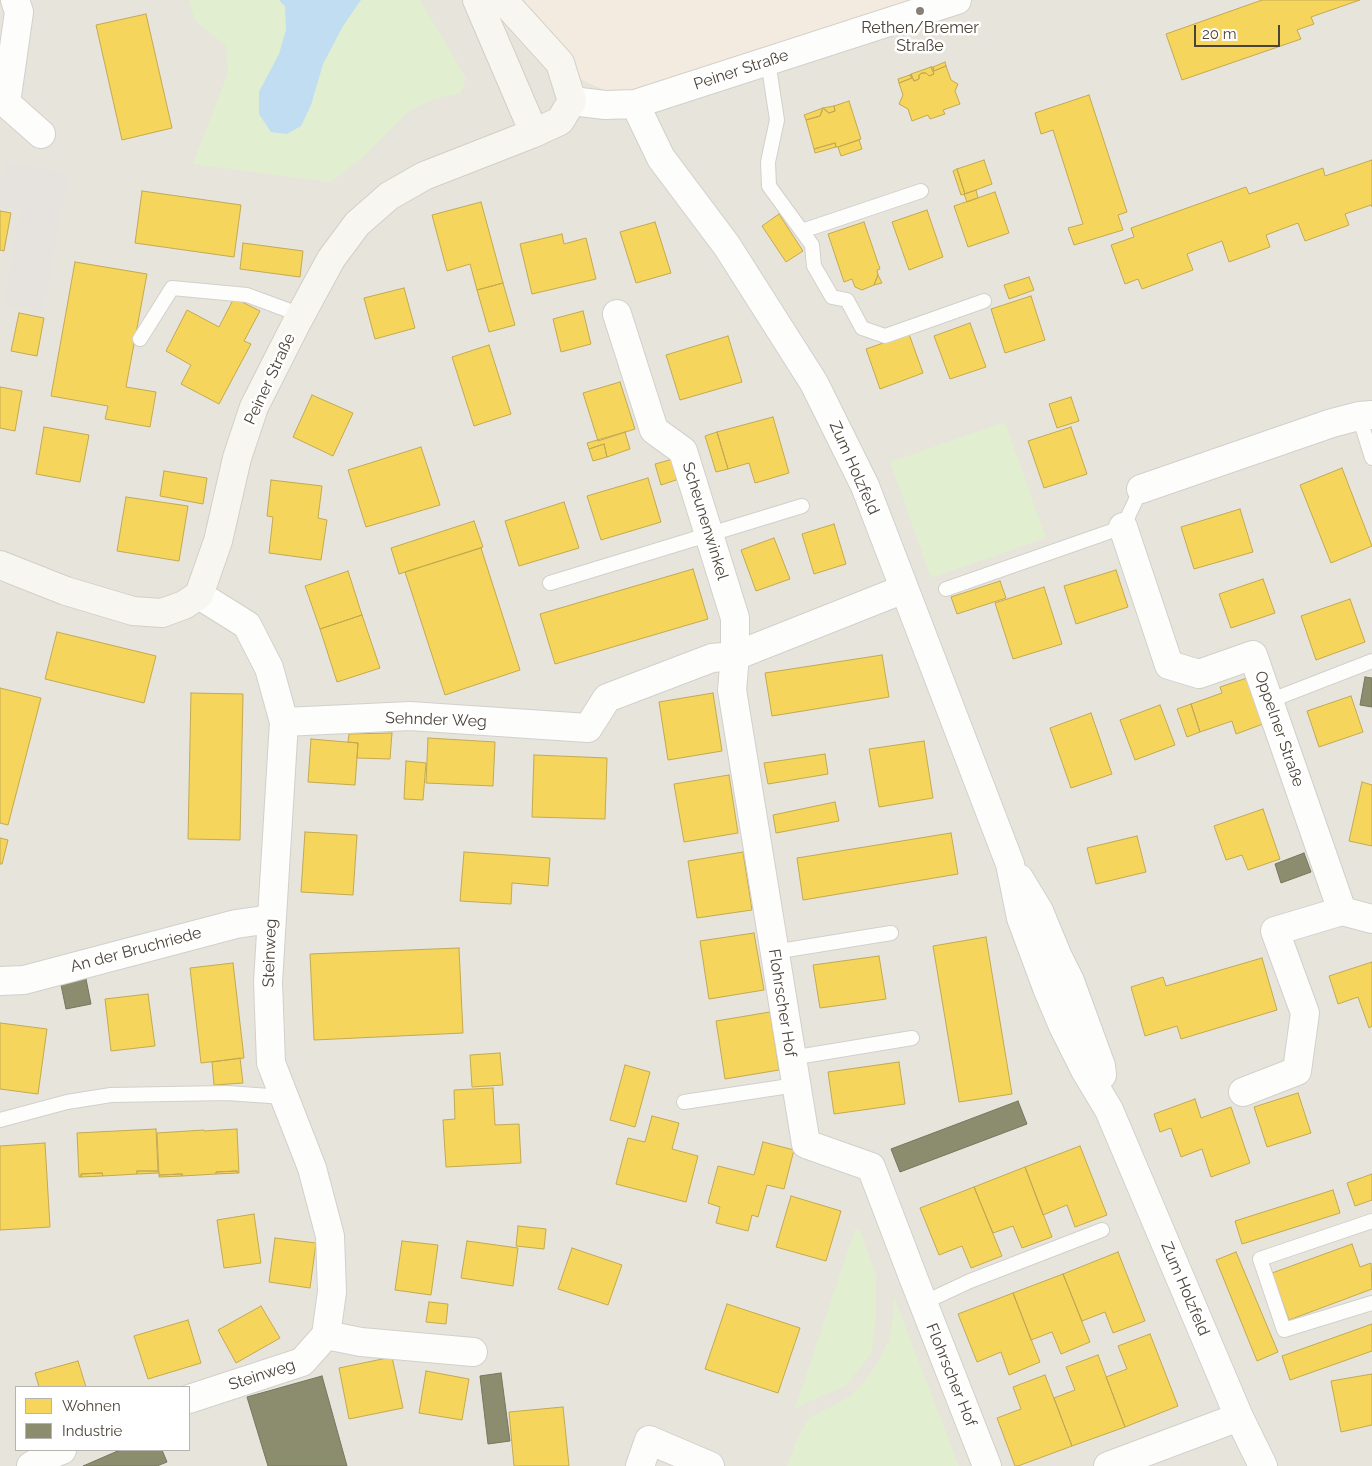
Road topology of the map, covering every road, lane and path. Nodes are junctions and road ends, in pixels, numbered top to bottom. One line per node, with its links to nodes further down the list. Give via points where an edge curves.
1 (16, 0): 9 (street, via 18,12 6,103)
2 (478, 0): 8 (street)
3 (503, 0): 6 (street, via 560,63)
4 (957, 0): 5 (street, Peiner Straße)
5 (768, 61): 7 (street, Peiner Straße); 11 (lane, via 777,120 768,162 769,186)
6 (572, 101): 7 (street, Peiner Straße); 8 (street, Peiner Straße, via 560,121)
7 (635, 104): 24 (street, Zum Holzfeld, via 661,158 727,246 814,383 864,486)
8 (534, 133): 14 (street, Peiner Straße, via 424,176 389,196 357,224 331,259)
9 (41, 134)
10 (921, 191): 11 (lane)
11 (802, 231): 12 (lane, via 812,245 814,266 832,297 847,300 862,328 885,336)
12 (984, 301)
13 (617, 314): 21 (street, Scheunenwinkel, via 654,430 683,451)
14 (301, 315): 15 (lane, via 247,295 172,288); 26 (street, Peiner Straße, via 254,407 237,458 218,541)
15 (140, 339)
16 (1365, 415): 17 (lane); 18 (street, via 1332,423)
17 (1372, 458)
18 (1141, 490): 20 (lane)
19 (802, 506): 21 (lane)
20 (1123, 527): 25 (lane); 29 (street, Oppelner Straße, via 1168,665 1199,674 1253,655)
21 (709, 535): 23 (lane); 27 (street, Scheunenwinkel, via 735,618)
22 (0, 565): 26 (street, via 66,591 133,611 162,613)
23 (550, 583)
24 (904, 588): 27 (street); 51 (street, Zum Holzfeld, via 1010,864 1021,918 1047,988 1085,1070 1109,1110)
25 (946, 589)
26 (199, 595): 30 (street, Steinweg, via 247,625 269,668)
27 (735, 656): 30 (street, Sehnder Weg, via 712,658 607,698 588,728 410,716); 35 (street, Flohrscher Hof, via 732,690)
28 (1372, 661): 29 (lane)
29 (1269, 701): 31 (street, Oppelner Straße)
30 (284, 722): 32 (street, Steinweg)
31 (1342, 911): 33 (street); 40 (street, via 1276,931 1305,1013 1296,1071)
32 (271, 919): 36 (street, An der Bruchriede, via 236,924 24,980); 41 (street, Steinweg, via 268,982 271,1062)
33 (1372, 919)
34 (891, 933): 35 (lane)
35 (774, 952): 38 (street, Flohrscher Hof)
36 (0, 981)
37 (912, 1038): 38 (lane)
38 (791, 1058): 39 (street, Flohrscher Hof)
39 (796, 1085): 42 (lane); 46 (street, Flohrscher Hof, via 806,1144 871,1167)
40 (1243, 1092)
41 (284, 1097): 43 (lane, via 227,1093 111,1095 67,1102); 48 (street, Steinweg, via 312,1168 330,1236 332,1292)
42 (684, 1102)
43 (0, 1120)
44 (1372, 1220): 47 (lane, via 1260,1259 1284,1330)
45 (1102, 1230): 46 (lane, via 970,1281)
46 (923, 1303): 56 (street, Flohrscher Hof)
47 (1372, 1303)
48 (326, 1335): 49 (street, via 361,1342); 50 (street, Steinweg, via 302,1362)
49 (473, 1352)
50 (190, 1399)
51 (1239, 1417): 57 (street); 58 (street, Zum Holzfeld)
52 (59, 1451): 53 (street)
53 (31, 1466)
54 (640, 1466): 55 (street, via 649,1440)
55 (710, 1466)
56 (987, 1466)
57 (1110, 1466)
58 (1263, 1466)

